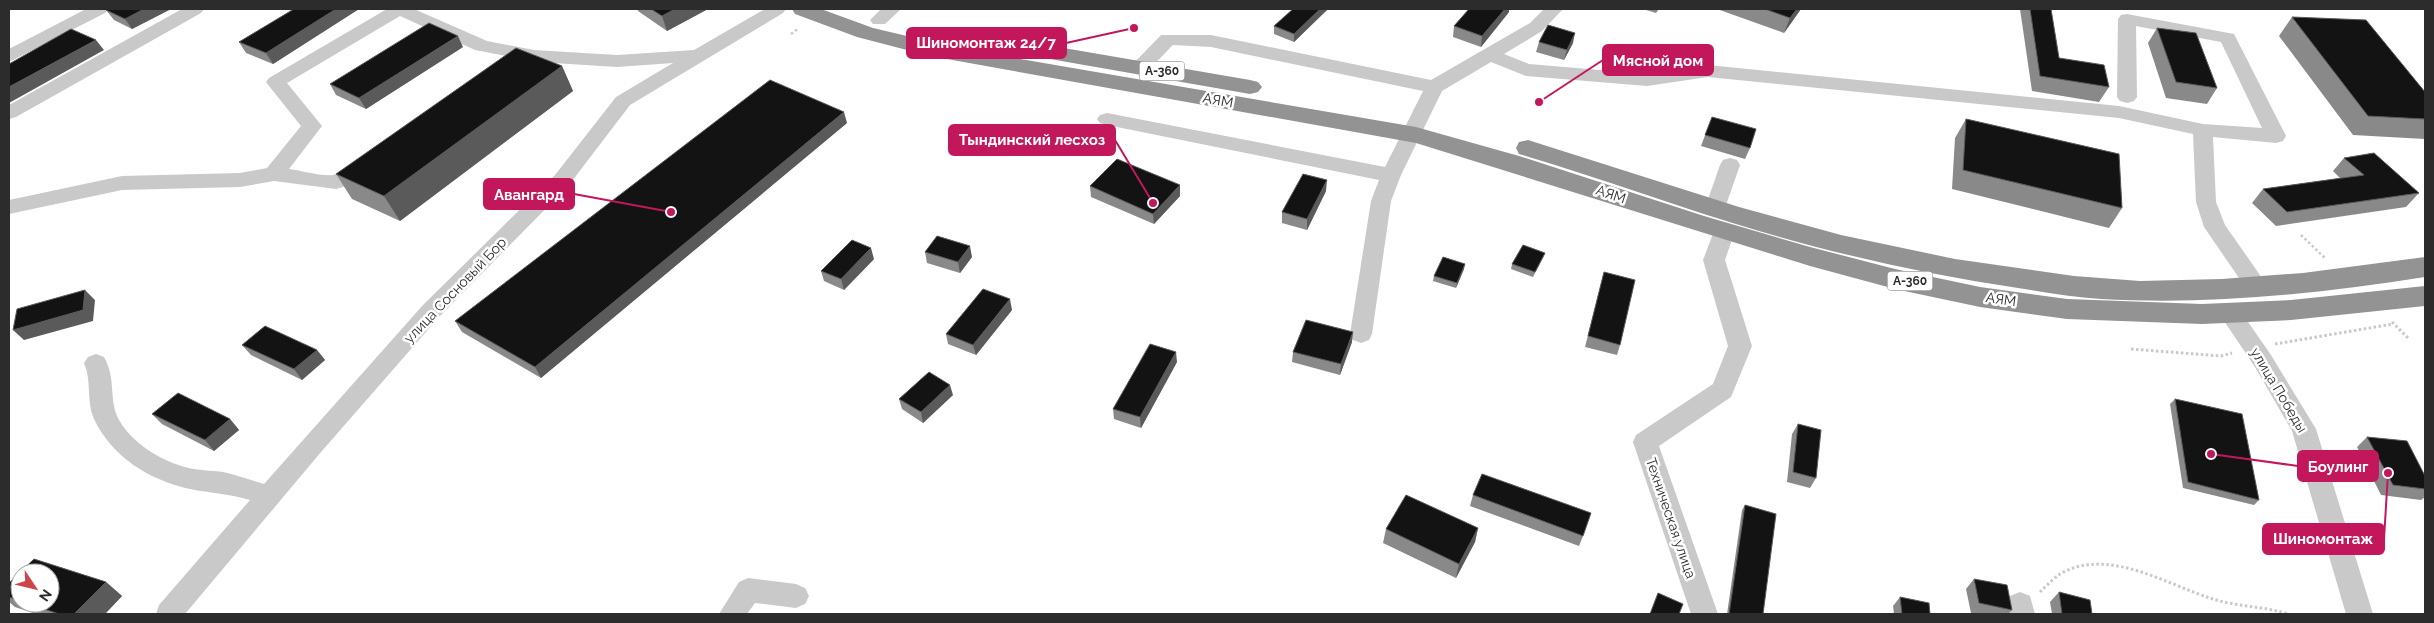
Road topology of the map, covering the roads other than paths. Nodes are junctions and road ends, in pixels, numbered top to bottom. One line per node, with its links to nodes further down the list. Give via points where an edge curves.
1 (99, 9): 10 (street)
2 (195, 9): 17 (street)
3 (400, 9): 11 (street, via 482,46); 23 (street, via 276,82 312,126)
4 (777, 9): 12 (street, улица Сосновый Бор)
5 (803, 9): 19 (highway, АЯМ / А-360, via 834,23 934,51)
6 (852, 9): 8 (highway, АЯМ / А-360)
7 (1554, 9): 9 (street, via 1536,27)
8 (886, 14): 13 (highway, АЯМ / А-360, via 999,45)
9 (1491, 55): 15 (street); 20 (street, via 1526,70 1647,80 1708,71 2119,112)
10 (9, 56)
11 (534, 56): 12 (street, via 617,61); 14 (street)
12 (702, 56): 33 (street, улица Сосновый Бор, via 624,101 562,180 431,311)
13 (1140, 66): 15 (street, via 1168,40 1211,40); 19 (highway, АЯМ / А-360)
14 (493, 82)
15 (1434, 87): 19 (street)
16 (2127, 98): 20 (street, via 2127,19 2228,38 2276,136)
17 (9, 113)
18 (1107, 119): 24 (street)
19 (1416, 126): 24 (street); 26 (highway, АЯМ / А-360, via 1517,164)
20 (2203, 130): 28 (street, via 2206,202 2215,227)
21 (377, 156): 23 (street, via 336,182)
22 (1730, 164): 26 (street)
23 (274, 174): 25 (street, via 240,180 122,183)
24 (1391, 175): 31 (street, via 1381,201)
25 (9, 207)
26 (1719, 219): 28 (highway, АЯМ / А-360, via 1976,273 2099,289); 30 (highway, АЯМ / А-360, via 1850,268 1971,295 2066,309 2180,316); 37 (street, Техническая улица, via 1714,260 1740,346 1723,390 1645,442)
27 (2425, 267): 28 (highway, АЯМ / А-360, via 2330,282)
28 (2258, 288)
29 (2425, 296): 30 (highway, АЯМ / А-360, via 2350,306)
30 (2231, 315): 38 (street, улица Победы, via 2304,429)
31 (1361, 334)
32 (96, 363): 33 (street, via 101,373 100,403 106,419 119,440 140,458 186,478 225,483)
33 (269, 496): 35 (street, улица Сосновый Бор)
34 (796, 596): 36 (street, via 748,590)
35 (169, 614)
36 (732, 614)
37 (1704, 614)
38 (2360, 614)

